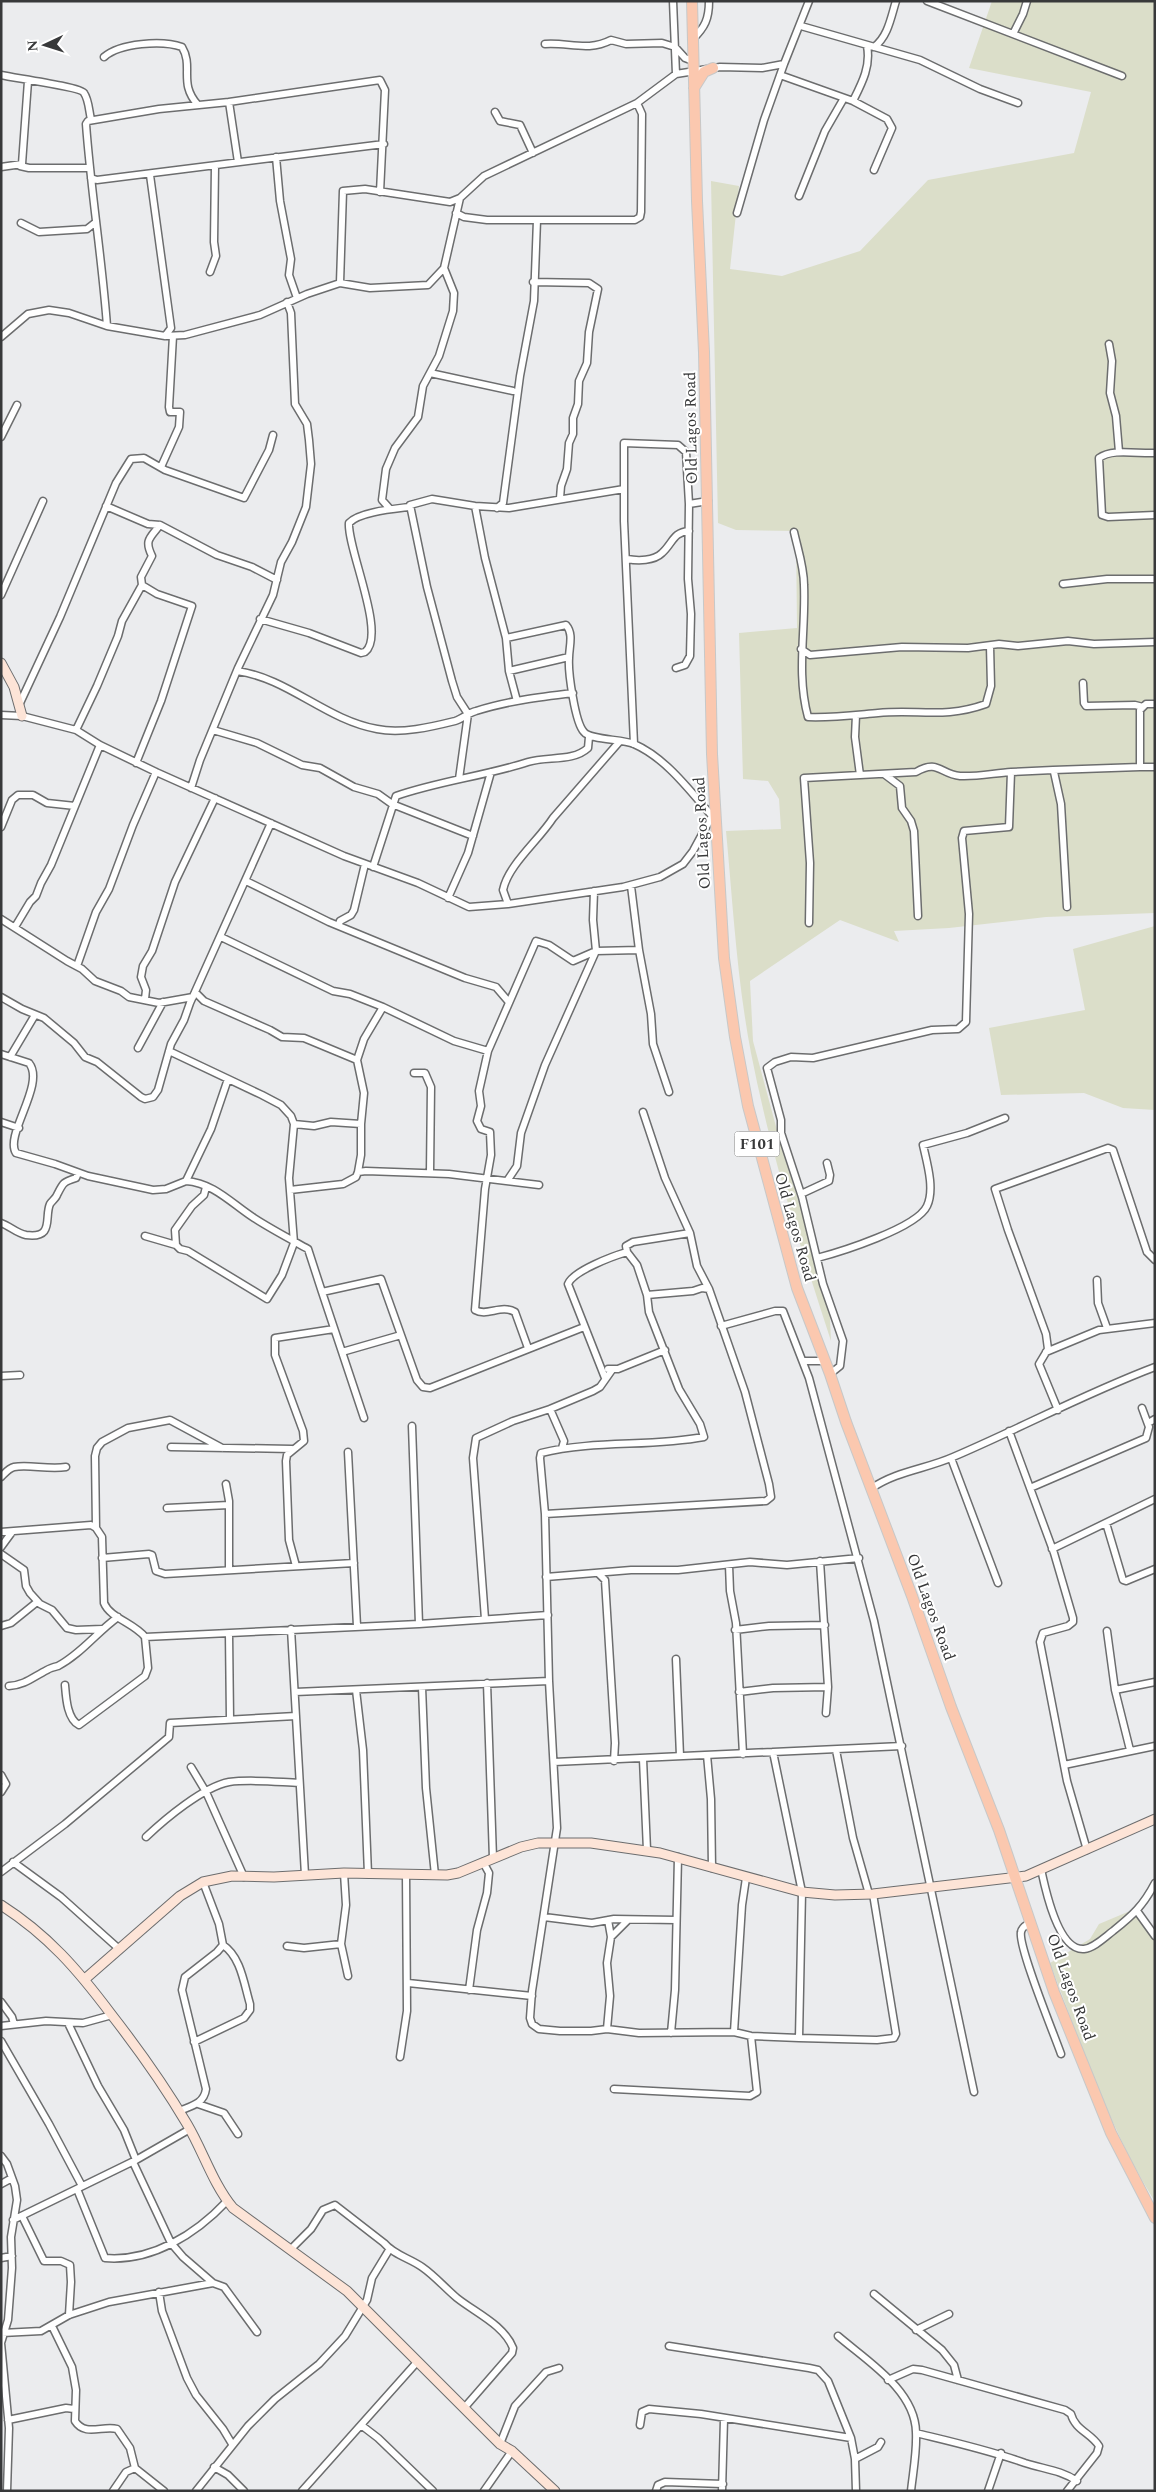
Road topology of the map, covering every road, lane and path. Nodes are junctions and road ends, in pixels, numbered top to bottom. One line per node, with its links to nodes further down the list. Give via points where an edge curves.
1 (673, 1): 13 (street)
2 (692, 1): 10 (main road, Old Lagos Road / F101)
3 (709, 1): 10 (street, via 708,20)
4 (809, 1): 8 (street)
5 (896, 1): 12 (street, via 885,35)
6 (927, 1): 9 (street)
7 (1027, 1): 9 (street)
8 (801, 26): 12 (street); 16 (street)
9 (1013, 34): 21 (street)
10 (693, 39): 15 (main road, Old Lagos Road / F101)
11 (545, 44): 13 (street, via 589,47 611,40 626,44 662,43)
12 (871, 46): 25 (street, via 868,65); 28 (street, via 927,63)
13 (675, 47): 15 (street, via 685,58); 18 (street)
14 (104, 57): 29 (street, via 118,48 161,43 182,47 189,93)
15 (693, 61): 17 (street); 17 (main road); 18 (street); 23 (main road, Old Lagos Road / F101)
16 (784, 64): 17 (street, via 762,68); 20 (street)
17 (713, 68): 23 (main road, via 704,72)
18 (676, 74): 27 (street)
19 (1, 75): 22 (street)
20 (780, 75): 24 (street); 47 (street)
21 (1122, 76)
22 (28, 81): 31 (street, via 80,89 85,94); 36 (street)
23 (694, 88): 72 (main road, Old Lagos Road / F101)
24 (844, 98): 25 (street); 44 (street, via 825,132)
25 (853, 101): 40 (street, via 886,119 892,128)
26 (229, 102): 29 (street); 32 (street, via 380,80 385,90); 35 (street)
27 (637, 103): 33 (street); 48 (street, via 642,114 640,217 626,220)
28 (1018, 103)
29 (198, 105): 31 (street)
30 (496, 112): 33 (street, via 500,121 520,125)
31 (91, 120): 39 (street, via 86,124)
32 (384, 144): 34 (street); 43 (street)
33 (533, 153): 45 (street, via 484,176)
34 (276, 157): 35 (street); 55 (street, via 291,259 289,276)
35 (238, 162): 37 (street)
36 (20, 166): 38 (street); 39 (street)
37 (215, 166): 41 (street); 52 (street, via 216,256)
38 (1, 167)
39 (89, 168): 42 (street)
40 (874, 170)
41 (150, 175): 42 (street); 58 (street, via 171,328)
42 (91, 178): 49 (street)
43 (380, 192): 45 (street, via 442,202); 54 (street, via 365,189 343,191)
44 (799, 196)
45 (460, 198): 46 (street)
46 (456, 213): 48 (street, via 487,220); 51 (street)
47 (737, 213)
48 (537, 220): 53 (street)
49 (96, 222): 50 (street, via 87,229 40,232); 57 (street)
50 (21, 223)
51 (444, 268): 54 (street, via 428,285 370,288); 61 (street, via 454,303 439,356)
52 (210, 272)
53 (533, 282): 70 (street, via 589,283 598,289); 77 (street, via 534,301 503,503)
54 (340, 283): 55 (street)
55 (297, 298): 56 (street)
56 (287, 302): 58 (street, via 254,317 194,334); 85 (street, via 291,313 295,404 307,424 311,464 306,507 284,555)
57 (107, 326): 58 (street); 59 (street, via 49,310 28,314)
58 (169, 336): 68 (street, via 169,407 170,412 180,412 179,427)
59 (1, 338)
60 (1109, 344): 66 (street, via 1112,361 1110,393)
61 (430, 373): 62 (street); 78 (street, via 423,386 418,417 395,448 386,469 382,500)
62 (513, 391)
63 (18, 405): 65 (street)
64 (273, 435): 68 (street, via 269,450 244,498)
65 (1, 437)
66 (1119, 452): 67 (street); 79 (street, via 1099,458 1102,515)
67 (1155, 453)
68 (161, 467): 74 (street, via 144,458 130,459)
69 (624, 489): 70 (street); 73 (street, via 624,442 678,445 686,452); 83 (street)
70 (560, 498): 77 (street)
71 (43, 501): 88 (street)
72 (708, 501): 73 (street); 129 (main road, Old Lagos Road / F101)
73 (690, 504): 81 (street)
74 (106, 506): 80 (street, via 148,524); 102 (street)
75 (475, 506): 76 (street, via 432,499 411,503); 77 (street); 90 (street, via 484,558)
76 (409, 507): 78 (street); 106 (street, via 452,681)
77 (497, 508)
78 (390, 509): 89 (street, via 358,518 349,524 368,606 369,649 361,653)
79 (1155, 515)
80 (160, 525): 85 (street, via 217,555); 87 (street, via 148,541 152,556 141,577)
81 (689, 531): 83 (street, via 677,534 658,556); 96 (street, via 690,656 685,665)
82 (794, 532): 93 (street, via 804,586)
83 (627, 560): 113 (street)
84 (1155, 579): 86 (street, via 1107,578)
85 (277, 580): 89 (street)
86 (1063, 584)
87 (142, 585): 109 (street, via 125,614); 115 (street, via 192,606 164,692)
88 (1, 595)
89 (260, 619): 97 (street)
90 (506, 638): 94 (street, via 566,625 571,644); 98 (street)
91 (1155, 642): 92 (street, via 1094,644 1068,641)
92 (990, 646): 93 (street, via 902,647 810,655); 107 (street, via 991,686 986,704 966,711 940,714)
93 (802, 649): 107 (street, via 808,717)
94 (568, 657): 98 (street); 100 (street)
95 (1, 663): 102 (street)
96 (676, 668)
97 (237, 671): 106 (street, via 264,678 310,702 375,729 401,732 457,720); 110 (street)
98 (509, 671): 101 (street)
99 (1083, 683): 104 (street, via 1086,706)
100 (573, 693): 101 (street); 111 (street, via 582,731)
101 (517, 701): 106 (street)
102 (20, 703): 108 (street)
103 (1155, 704): 104 (street)
104 (1142, 707): 116 (street)
105 (1, 714): 108 (street)
106 (468, 714): 124 (street)
107 (856, 715): 123 (street)
108 (22, 716): 109 (street)
109 (76, 730): 114 (street)
110 (213, 730): 125 (street); 127 (street, via 257,743 302,765 320,768 354,787 378,794)
111 (589, 737): 112 (street); 120 (street, via 588,748 580,754)
112 (620, 741): 113 (street); 139 (street, via 511,872 503,890)
113 (634, 744): 129 (street, via 671,771)
114 (100, 745): 115 (street); 128 (street)
115 (136, 763): 119 (street)
116 (1140, 766): 117 (street); 118 (street)
117 (1155, 766)
118 (1052, 770): 121 (street); 140 (street, via 1061,804)
119 (156, 772): 125 (street); 149 (street, via 109,889 96,912)
120 (491, 772): 124 (street); 132 (street)
121 (1011, 772): 122 (street, via 962,776 950,774 938,766 916,772); 182 (street, via 1009,827 964,831 962,838 969,914 966,1022 958,1029 932,1030 813,1058 791,1057 774,1062 767,1068 781,1120 781,1133)
122 (884, 774): 123 (street); 141 (street, via 900,786 902,808 913,826)
123 (860, 775): 143 (street, via 804,778 810,863)
124 (459, 779): 127 (street, via 396,796)
125 (192, 788): 126 (street)
126 (215, 798): 130 (street); 152 (street, via 175,882 152,950 143,966 141,977 146,990)
127 (392, 804): 132 (street); 134 (street)
128 (75, 806): 131 (street, via 47,803 33,795 18,794 12,800); 145 (street, via 36,896)
129 (714, 816): 136 (street, via 683,864 660,877); 206 (main road, Old Lagos Road / F101, via 724,958 748,1106 797,1288)
130 (271, 824): 133 (street); 135 (street)
131 (1, 827)
132 (472, 836): 138 (street, via 460,874)
133 (365, 864): 134 (street); 144 (street, via 354,910)
134 (372, 867): 138 (street, via 418,883)
135 (246, 881): 144 (street); 146 (street)
136 (631, 886): 137 (street); 148 (street)
137 (594, 891): 139 (street); 147 (street, via 592,920)
138 (448, 898): 139 (street, via 469,907)
139 (508, 904)
140 (1067, 907)
141 (918, 916)
142 (1, 919): 145 (street)
143 (809, 923)
144 (339, 924): 153 (street, via 465,978 496,987)
145 (15, 927): 149 (street)
146 (221, 937): 150 (street); 155 (street, via 332,991 350,994)
147 (596, 950): 148 (street); 153 (street, via 573,961 549,945 536,941); 178 (street, via 546,1065 519,1138 517,1166)
148 (638, 950): 165 (street, via 651,1014 653,1044)
149 (77, 966): 152 (street, via 101,985 129,997)
150 (194, 994): 154 (street); 158 (street); 162 (street, via 282,1037 304,1038)
151 (1, 997): 156 (street)
152 (145, 999): 154 (street)
153 (508, 1001): 159 (street)
154 (163, 1002): 157 (street)
155 (383, 1007): 159 (street, via 454,1041); 162 (street, via 364,1038)
156 (35, 1015): 158 (street, via 52,1024 85,1056 145,1099 156,1095); 161 (street)
157 (138, 1048)
158 (169, 1051): 164 (street)
159 (488, 1051): 176 (street, via 479,1090 481,1106 477,1122 480,1129 490,1132)
160 (1, 1054): 161 (street)
161 (10, 1057): 171 (street, via 30,1064 33,1071)
162 (357, 1060): 170 (street, via 364,1093)
163 (414, 1073): 174 (street, via 425,1073 431,1087)
164 (228, 1079): 169 (street, via 281,1105); 177 (street, via 211,1129)
165 (669, 1092)
166 (643, 1112): 184 (street, via 665,1178)
167 (1004, 1118): 189 (street, via 967,1133 923,1145 929,1188 924,1210 892,1230 846,1250)
168 (1, 1122): 171 (street)
169 (294, 1124): 170 (street); 181 (street, via 289,1165)
170 (361, 1124): 173 (street)
171 (19, 1128): 175 (street, via 13,1143 16,1153)
172 (827, 1164): 182 (street, via 829,1181)
173 (358, 1172): 174 (street); 181 (street, via 356,1177 343,1184)
174 (430, 1172): 176 (street)
175 (78, 1173): 177 (street, via 152,1190 166,1189); 183 (street, via 76,1178 66,1180 60,1186 50,1204 45,1230 26,1234)
176 (487, 1179): 178 (street); 201 (street, via 475,1310 483,1312 501,1308 515,1312)
177 (186, 1180): 180 (street)
178 (507, 1180): 179 (street)
179 (539, 1185)
180 (206, 1187): 186 (street, via 222,1194); 187 (street, via 204,1195 175,1230)
181 (290, 1190): 186 (street)
182 (801, 1194): 189 (street)
183 (1, 1223)
184 (690, 1232): 188 (street, via 632,1242 626,1246); 192 (street, via 697,1266)
185 (145, 1236): 187 (street)
186 (294, 1243): 187 (street, via 282,1275 267,1299); 193 (street, via 308,1249)
187 (176, 1245)
188 (627, 1252): 194 (street, via 637,1265); 197 (street, via 582,1270 570,1279 569,1291)
189 (817, 1258): 210 (street, via 843,1341 840,1366)
190 (1155, 1260): 204 (street, via 1147,1252 1113,1150 1098,1151 995,1189 1046,1334)
191 (1097, 1280): 198 (street, via 1098,1303)
192 (709, 1289): 194 (street); 196 (street)
193 (322, 1292): 199 (street); 200 (street, via 381,1279)
194 (647, 1295): 202 (street, via 649,1312)
195 (1155, 1324): 198 (street)
196 (721, 1326): 205 (street, via 783,1311); 236 (street, via 745,1392 771,1497 766,1501)
197 (584, 1327): 201 (street); 208 (street)
198 (1107, 1328): 204 (street)
199 (334, 1329): 203 (street); 225 (street, via 275,1338 275,1355 303,1431 304,1441)
200 (401, 1334): 201 (street, via 417,1380 423,1387 430,1388); 203 (street)
201 (528, 1348)
202 (665, 1350): 209 (street); 224 (street, via 679,1389 704,1437 676,1442)
203 (342, 1352): 217 (street)
204 (1046, 1352): 216 (street, via 1039,1361 1040,1369)
205 (803, 1361): 206 (street); 245 (street)
206 (825, 1361): 210 (main road, Old Lagos Road / F101)
207 (1155, 1367): 216 (street)
208 (602, 1368): 209 (street); 213 (street)
209 (612, 1370): 213 (street)
210 (830, 1374): 231 (main road, Old Lagos Road / F101)
211 (20, 1375): 212 (street)
212 (1, 1376)
213 (605, 1378): 215 (street, via 594,1391)
214 (1142, 1408): 219 (street)
215 (550, 1409): 224 (street, via 564,1441); 260 (street, via 476,1438 472,1458)
216 (1058, 1410): 221 (street)
217 (364, 1418)
218 (1155, 1419): 219 (street)
219 (1148, 1423): 232 (street, via 1146,1438)
220 (412, 1426): 261 (street)
221 (1009, 1431): 227 (street); 232 (street)
222 (172, 1447): 223 (street)
223 (222, 1448): 225 (street); 238 (street, via 170,1420 128,1428 102,1442 95,1456)
224 (562, 1448): 236 (street, via 541,1453)
225 (292, 1450): 249 (street, via 286,1461 288,1540)
226 (348, 1452): 247 (street)
227 (951, 1458): 231 (street, via 893,1475); 256 (street)
228 (66, 1467): 229 (street, via 48,1470 13,1467)
229 (1, 1477)
230 (226, 1484): 234 (street)
231 (872, 1488): 321 (main road, Old Lagos Road / F101)
232 (1030, 1488): 242 (street)
233 (1155, 1499): 237 (street)
234 (229, 1505): 235 (street); 251 (street)
235 (167, 1508)
236 (545, 1514): 254 (street)
237 (1106, 1524): 242 (street); 250 (street, via 1123,1580)
238 (96, 1528): 240 (street, via 91,1525); 244 (street, via 102,1537)
239 (1, 1532): 240 (street)
240 (12, 1532): 241 (street)
241 (1, 1547)
242 (1052, 1549): 297 (street, via 1073,1622 1041,1636)
243 (1, 1554): 257 (street, via 26,1572 26,1586)
244 (102, 1558): 251 (street, via 149,1554 160,1574); 259 (street, via 104,1604 106,1610)
245 (859, 1558): 246 (street); 286 (street)
246 (820, 1561): 248 (street, via 787,1565 750,1562); 262 (street)
247 (354, 1563): 249 (street); 264 (street)
248 (729, 1565): 253 (street); 267 (street)
249 (296, 1566): 251 (street)
250 (1155, 1569)
251 (229, 1570)
252 (598, 1573): 253 (street); 254 (street); 255 (street)
253 (611, 1573): 255 (street)
254 (546, 1577): 258 (street)
255 (604, 1580): 295 (street)
256 (998, 1584)
257 (37, 1602): 263 (street, via 11,1623); 265 (street, via 52,1610 70,1629)
258 (548, 1615): 260 (street); 272 (street)
259 (118, 1617): 265 (street); 270 (street)
260 (485, 1619): 261 (street)
261 (419, 1624): 264 (street)
262 (825, 1625): 267 (street); 278 (street)
263 (1, 1626)
264 (357, 1626): 266 (street)
265 (102, 1629): 276 (street, via 58,1666 22,1685)
266 (291, 1629): 269 (street); 281 (street)
267 (735, 1630): 282 (street)
268 (1107, 1631): 280 (street)
269 (229, 1634): 270 (street); 285 (street)
270 (146, 1637): 275 (street, via 148,1668 145,1676 81,1724 76,1724 69,1710)
271 (676, 1659): 293 (street)
272 (549, 1681): 274 (street); 296 (street)
273 (1155, 1682): 280 (street)
274 (487, 1684): 277 (street); 309 (street)
275 (65, 1685)
276 (9, 1686)
277 (422, 1687): 279 (street); 319 (street, via 426,1788)
278 (828, 1687): 282 (street); 283 (street)
279 (356, 1690): 281 (street); 316 (street, via 363,1750)
280 (1115, 1690): 289 (street)
281 (295, 1692): 284 (street)
282 (739, 1692): 291 (street)
283 (826, 1713)
284 (296, 1716): 285 (street); 300 (street)
285 (230, 1719): 310 (street, via 170,1723 169,1737 139,1764)
286 (902, 1746): 288 (street); 325 (street)
287 (1155, 1746): 289 (street)
288 (836, 1750): 290 (street); 327 (street, via 853,1838)
289 (1130, 1750): 297 (street)
290 (773, 1752): 291 (street); 326 (street)
291 (743, 1754): 292 (street)
292 (707, 1755): 293 (street); 312 (street)
293 (680, 1756): 294 (street)
294 (643, 1759): 295 (street); 306 (street)
295 (614, 1761): 296 (street)
296 (554, 1762): 305 (street)
297 (1064, 1765): 307 (street)
298 (190, 1768): 302 (street)
299 (1, 1775): 301 (street, via 6,1784)
300 (300, 1783): 302 (street, via 237,1781); 318 (street)
301 (1, 1792)
302 (206, 1792): 304 (street, via 159,1824); 320 (street)
303 (1155, 1820): 307 (street)
304 (146, 1837)
305 (556, 1842): 306 (street); 309 (street, via 521,1847); 330 (street, via 546,1887)
306 (647, 1850): 308 (street)
307 (1087, 1850): 313 (street)
308 (678, 1857): 312 (street); 332 (street)
309 (493, 1858): 311 (street)
310 (13, 1862): 314 (street); 340 (street, via 80,1912)
311 (484, 1862): 319 (street, via 458,1873); 344 (street, via 489,1874 487,1893 477,1930)
312 (712, 1868): 322 (street)
313 (1041, 1870): 321 (street); 329 (street, via 1047,1899 1071,1945 1079,1948 1093,1946)
314 (1, 1872)
315 (344, 1874): 316 (street); 318 (street); 337 (street, via 346,1905)
316 (368, 1874): 317 (street)
317 (406, 1874): 319 (street); 343 (street)
318 (305, 1875): 320 (street)
319 (435, 1875)
320 (244, 1877): 323 (street)
321 (1015, 1877): 325 (street); 334 (main road, Old Lagos Road / F101)
322 (746, 1878): 326 (street); 353 (street)
323 (203, 1882): 338 (street, via 219,1924); 340 (street, via 180,1896)
324 (1155, 1883): 329 (street)
325 (931, 1886): 327 (street); 361 (street)
326 (802, 1892): 327 (street); 355 (street)
327 (871, 1894): 355 (street, via 896,2034 889,2040)
328 (1, 1904): 342 (street, via 38,1930)
329 (1138, 1911): 335 (street)
330 (544, 1916): 331 (street, via 592,1923); 345 (street)
331 (608, 1920): 333 (street); 336 (street)
332 (676, 1920): 333 (street); 352 (street)
333 (627, 1921): 336 (street)
334 (1032, 1922): 358 (street, via 1021,1929 1022,1944); 373 (main road, Old Lagos Road / F101, via 1054,1992 1104,2117)
335 (1155, 1936)
336 (611, 1937): 351 (street, via 607,1962 610,1996)
337 (341, 1944): 339 (street, via 304,1948); 341 (street)
338 (223, 1945): 357 (street, via 183,1982); 357 (street, via 236,1958 250,2010 244,2018)
339 (288, 1946)
340 (118, 1948): 342 (street)
341 (348, 1976)
342 (85, 1978): 347 (street)
343 (408, 1982): 344 (street); 359 (street, via 408,2011)
344 (469, 1990): 345 (street)
345 (532, 1996): 351 (street, via 530,2018 535,2027 568,2031)
346 (1, 2002): 349 (street)
347 (112, 2015): 348 (street, via 93,2021); 363 (street)
348 (68, 2023): 349 (street); 367 (street, via 98,2086 124,2130)
349 (14, 2024): 350 (street)
350 (1, 2026)
351 (607, 2028): 352 (street, via 639,2033)
352 (671, 2032): 353 (street)
353 (734, 2032): 354 (street)
354 (751, 2036): 355 (street); 360 (street, via 757,2092 750,2096)
355 (799, 2038)
356 (1, 2041): 370 (street, via 49,2124)
357 (194, 2042): 362 (street, via 206,2089)
358 (1061, 2054)
359 (400, 2057)
360 (614, 2089)
361 (974, 2092)
362 (198, 2104): 363 (street); 365 (street, via 224,2113)
363 (179, 2111): 364 (street)
364 (190, 2129): 367 (street); 371 (street)
365 (238, 2134)
366 (1, 2156): 368 (street)
367 (135, 2161): 370 (street); 375 (street)
368 (12, 2178): 369 (street); 374 (street, via 16,2200)
369 (1, 2184)
370 (80, 2187): 372 (street); 375 (street, via 105,2258 147,2254)
371 (227, 2201): 375 (street, via 209,2221); 376 (street, via 244,2218)
372 (22, 2216): 374 (street); 387 (street, via 44,2261 70,2265)
373 (1155, 2218)
374 (13, 2220): 378 (street)
375 (171, 2242): 380 (street)
376 (291, 2249): 377 (street, via 311,2229 323,2210 335,2205); 385 (street)
377 (389, 2250): 385 (street, via 372,2278); 399 (street, via 423,2268 509,2338 512,2353)
378 (12, 2256): 379 (street); 391 (street, via 8,2320)
379 (1, 2258)
380 (206, 2277): 381 (street); 382 (street)
381 (213, 2283): 382 (street); 390 (street, via 224,2287)
382 (204, 2285): 383 (street)
383 (159, 2292): 387 (street, via 109,2302); 408 (street, via 162,2311 187,2378)
384 (874, 2294): 389 (street)
385 (364, 2306): 394 (street); 408 (street, via 331,2352 275,2399)
386 (949, 2314): 389 (street)
387 (69, 2316): 388 (street)
388 (52, 2326): 391 (street, via 32,2333); 400 (street, via 72,2367 76,2390)
389 (916, 2330): 397 (street, via 942,2350 954,2365)
390 (257, 2332)
391 (2, 2333): 398 (street)
392 (838, 2336): 396 (street)
393 (669, 2346): 406 (street, via 818,2370 828,2380)
394 (418, 2361): 399 (street); 403 (street)
395 (559, 2368): 409 (street, via 546,2372 515,2406)
396 (888, 2380): 397 (street, via 913,2369); 405 (street, via 912,2410)
397 (958, 2380): 415 (street, via 1058,2407 1071,2414 1073,2422 1099,2446)
398 (3, 2401): 401 (street)
399 (465, 2407): 409 (street)
400 (74, 2409): 401 (street); 414 (street, via 75,2421 83,2428 117,2429 130,2448)
401 (8, 2420): 417 (street)
402 (724, 2420): 404 (street, via 702,2414 649,2409 642,2412); 406 (street); 416 (street)
403 (361, 2425): 422 (street); 423 (street)
404 (640, 2425)
405 (916, 2432): 411 (street); 428 (street)
406 (851, 2438): 412 (street)
407 (881, 2442): 412 (street, via 878,2447)
408 (232, 2444): 413 (street)
409 (500, 2444): 410 (street)
410 (512, 2451): 424 (street); 425 (street)
411 (1001, 2453): 415 (street, via 1068,2474); 429 (street)
412 (855, 2459): 427 (street)
413 (214, 2467): 420 (street); 421 (street)
414 (135, 2468): 418 (street, via 126,2472); 419 (street)
415 (1077, 2481): 430 (street)
416 (722, 2488): 426 (street, via 664,2482)
417 (7, 2491)
418 (113, 2491)
419 (164, 2491)
420 (196, 2491)
421 (244, 2491)
422 (302, 2491)
423 (434, 2491)
424 (484, 2491)
425 (556, 2491)
426 (656, 2491)
427 (856, 2491)
428 (911, 2491)
429 (988, 2491)
430 (1067, 2491)

